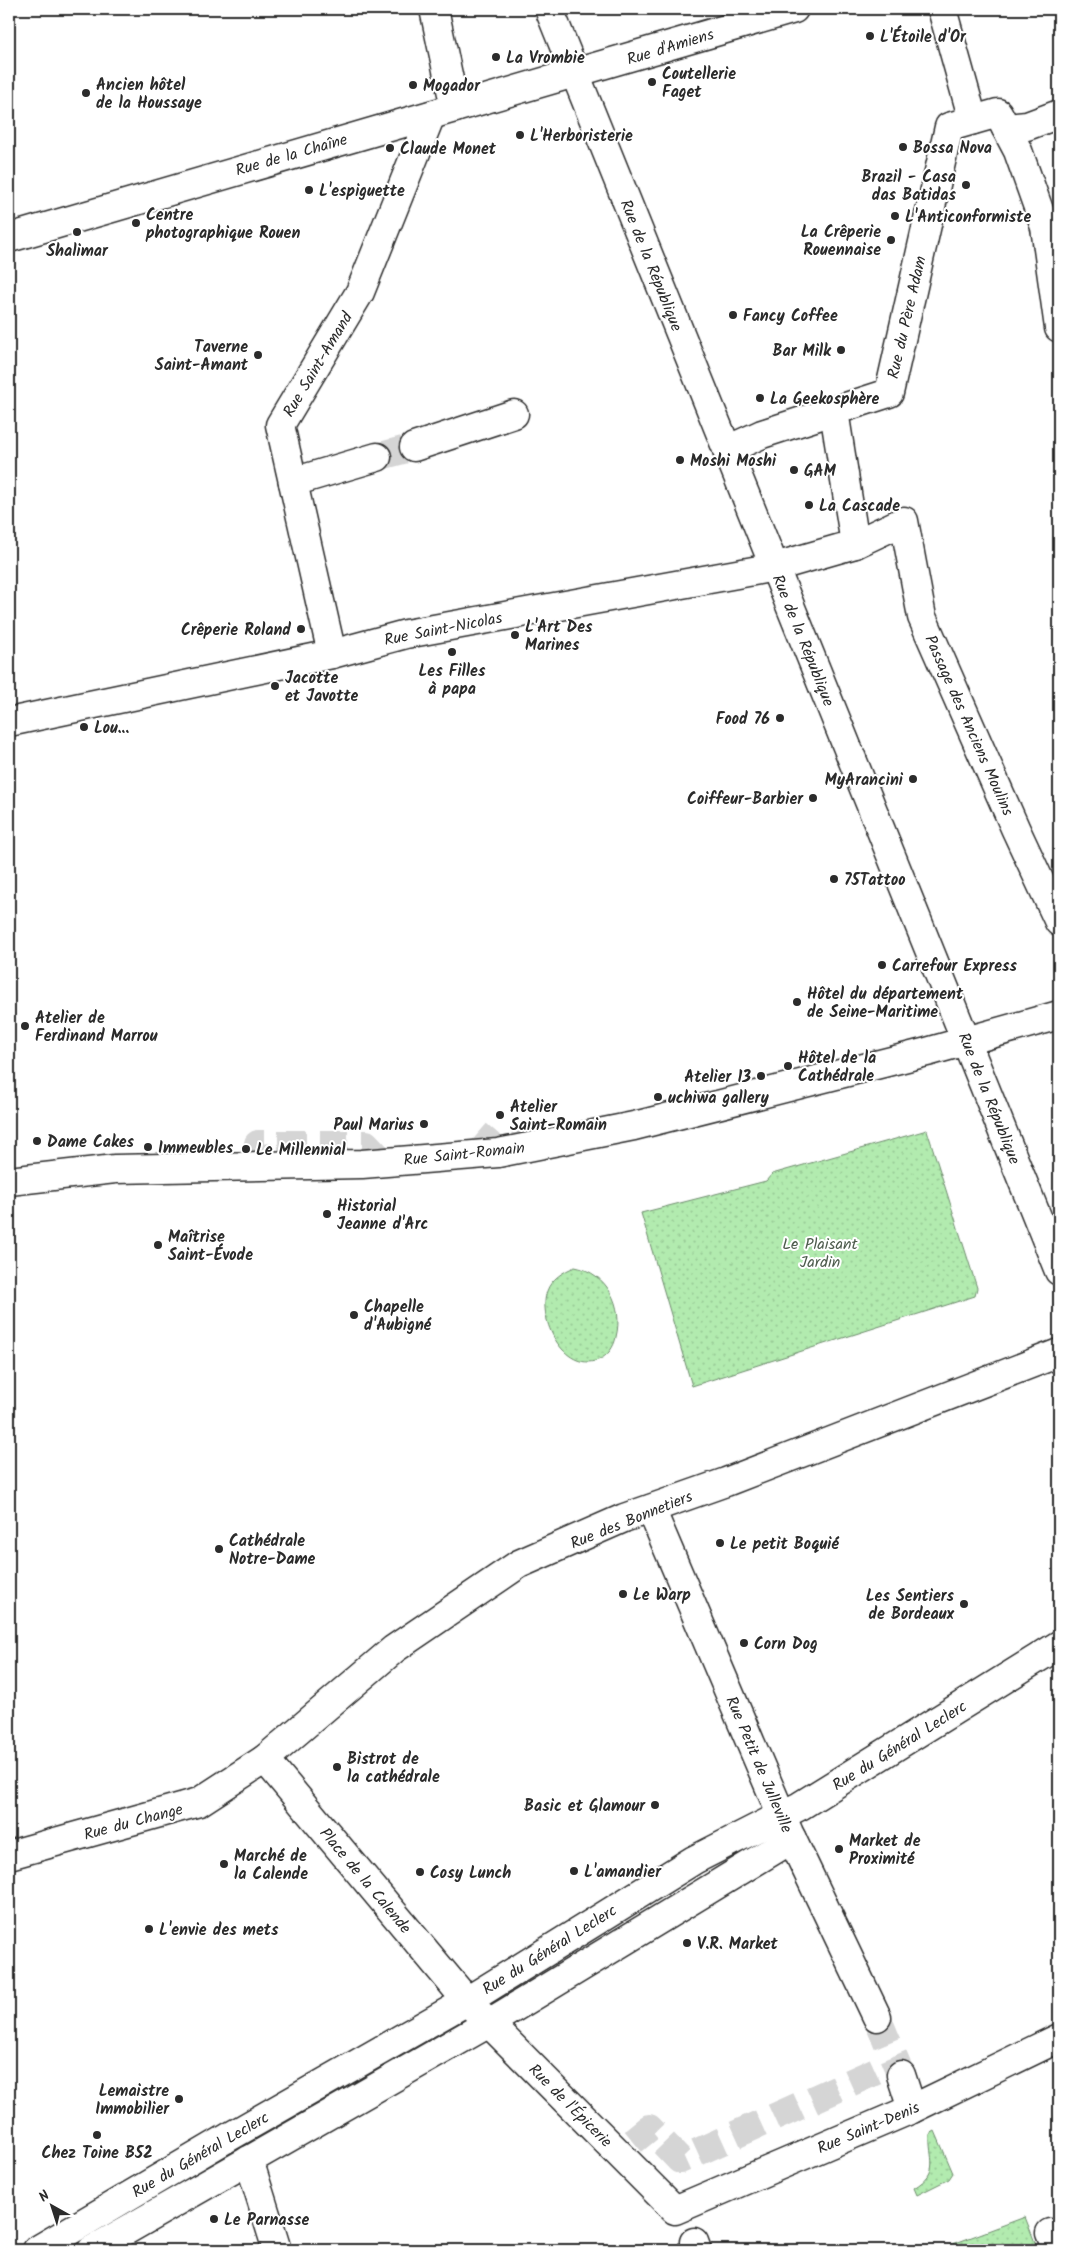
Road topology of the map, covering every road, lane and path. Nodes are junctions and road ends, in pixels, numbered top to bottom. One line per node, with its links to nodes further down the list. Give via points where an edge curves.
1 (434, 9): 6 (street)
2 (548, 9): 5 (street, Rue de la République)
3 (794, 9): 5 (street, Rue d'Amiens)
4 (942, 9): 8 (street)
5 (575, 74): 6 (street, Rue de la Chaîne); 15 (street, Rue de la République)
6 (443, 111): 10 (street, Rue de la Chaîne); 17 (street, Rue Saint-Amand, via 360,292 280,425)
7 (1059, 114): 9 (street, via 1027,126)
8 (974, 120): 9 (street, via 998,113); 12 (street, Rue du Père Adam, via 949,127 889,394)
9 (1006, 128): 11 (street, via 1018,151 1045,227)
10 (9, 238)
11 (1059, 328)
12 (834, 410): 15 (street, Rue du Père Adam, via 762,434); 19 (street)
13 (514, 414): 14 (street)
14 (414, 447)
15 (727, 450): 20 (street, Rue de la République)
16 (377, 457): 17 (street)
17 (293, 482): 21 (street, Rue Saint-Amand)
18 (904, 520): 19 (street, Rue Saint-Nicolas); 23 (street, Passage des Anciens Moulins, via 922,616)
19 (855, 544): 20 (street, Rue Saint-Nicolas)
20 (775, 567): 21 (street, Rue Saint-Nicolas, via 406,634); 25 (street, Rue de la République)
21 (332, 654): 22 (street, Rue Saint-Nicolas)
22 (9, 722)
23 (1059, 922)
24 (1059, 1015): 25 (street, Rue Saint-Romain)
25 (967, 1040): 26 (street, Rue Saint-Romain, via 634,1126 498,1153 362,1164 115,1169); 27 (street, Rue de la République)
26 (9, 1181)
27 (1059, 1271)
28 (1059, 1353): 29 (street, Rue des Bonnetiers)
29 (650, 1509): 31 (street, Rue des Bonnetiers, via 519,1564 394,1649); 32 (street, Rue Petit de Julleville)
30 (1059, 1645): 32 (street, Rue du Général Leclerc, via 867,1765)
31 (257, 1764): 33 (street, Rue du Change, via 199,1802); 34 (street, Place de la Calende)
32 (787, 1827): 34 (street, Rue du Général Leclerc, via 694,1860); 35 (street, Rue Petit de Julleville); 36 (street, Rue du Général Leclerc)
33 (9, 1855)
34 (467, 2001): 36 (street, Rue de l'Épicerie); 42 (street, Rue du Général Leclerc)
35 (877, 2017)
36 (489, 2022): 40 (street, Rue du Général Leclerc); 41 (street, Rue de l'Épicerie)
37 (1059, 2038): 39 (street, Rue Saint-Denis)
38 (901, 2075): 39 (street)
39 (912, 2109): 41 (street, Rue Saint-Denis)
40 (249, 2160): 43 (street, Rue du Général Leclerc); 44 (street)
41 (675, 2210)
42 (37, 2250)
43 (92, 2250)
44 (277, 2250)

